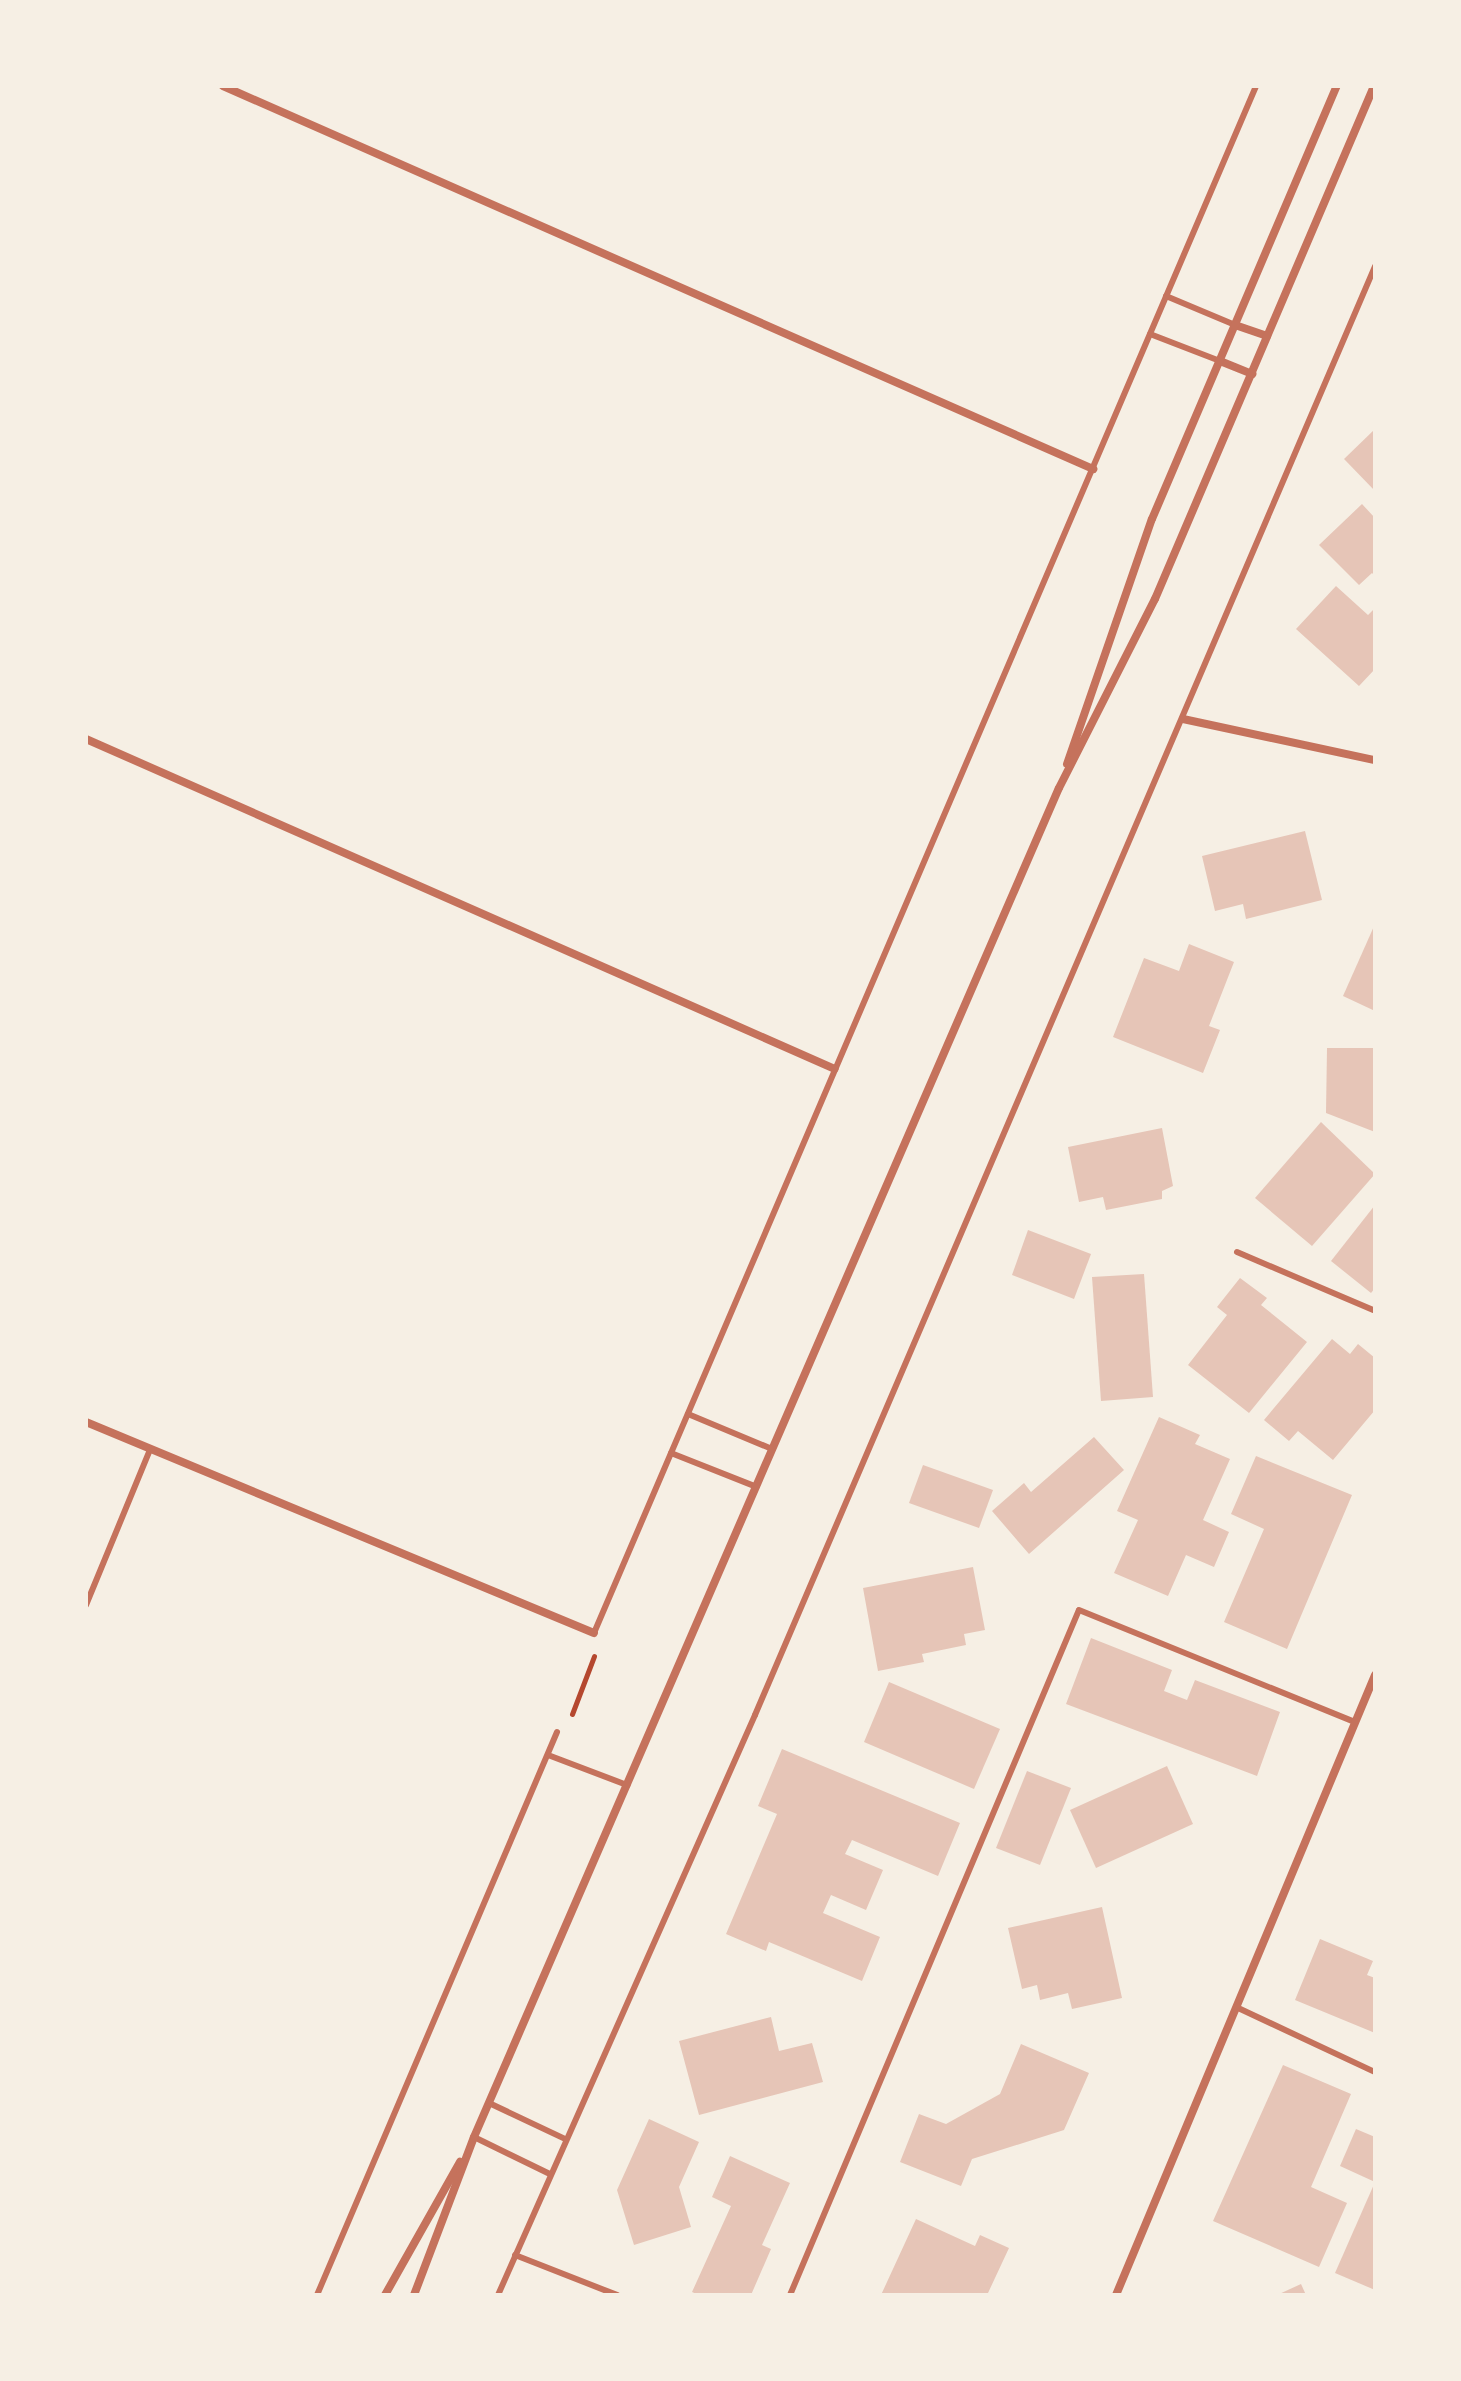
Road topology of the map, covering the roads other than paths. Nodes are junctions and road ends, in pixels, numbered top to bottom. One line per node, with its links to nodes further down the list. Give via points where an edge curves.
1 (223, 86): 12 (street)
2 (1256, 86): 6 (lane)
3 (1337, 86): 7 (street)
4 (1374, 86): 9 (street)
5 (1375, 266): 13 (lane)
6 (1166, 296): 7 (lane); 8 (lane)
7 (1235, 325): 9 (street); 10 (street)
8 (1150, 334): 10 (lane); 12 (lane)
9 (1267, 336): 11 (street)
10 (1220, 361): 11 (street); 16 (street, via 1112,623)
11 (1252, 374): 16 (street, via 1155,599)
12 (1093, 469): 17 (lane)
13 (1183, 719): 15 (street); 37 (lane, via 755,1715)
14 (86, 739): 17 (street)
15 (1375, 760)
16 (1059, 788): 22 (street)
17 (835, 1069): 20 (lane)
18 (1237, 1252): 19 (lane)
19 (1375, 1311)
20 (688, 1414): 22 (lane); 24 (lane)
21 (86, 1422): 23 (street)
22 (772, 1449): 25 (street)
23 (150, 1450): 26 (lane); 27 (street)
24 (671, 1453): 25 (lane); 27 (lane)
25 (757, 1487): 32 (street)
26 (86, 1605)
27 (594, 1633)
28 (1375, 1675): 29 (street)
29 (1355, 1722): 33 (street); 45 (lane, via 1079,1610)
30 (557, 1732): 31 (lane)
31 (548, 1755): 32 (lane); 40 (lane)
32 (627, 1785): 35 (street)
33 (1236, 2007): 34 (lane); 46 (street)
34 (1375, 2072)
35 (489, 2103): 36 (street); 37 (lane)
36 (474, 2137): 38 (lane); 41 (street); 42 (street)
37 (565, 2139): 38 (lane)
38 (550, 2174): 39 (lane)
39 (515, 2255): 43 (lane); 44 (lane)
40 (317, 2295)
41 (385, 2295)
42 (414, 2295)
43 (498, 2295)
44 (617, 2295)
45 (790, 2295)
46 (1116, 2295)

